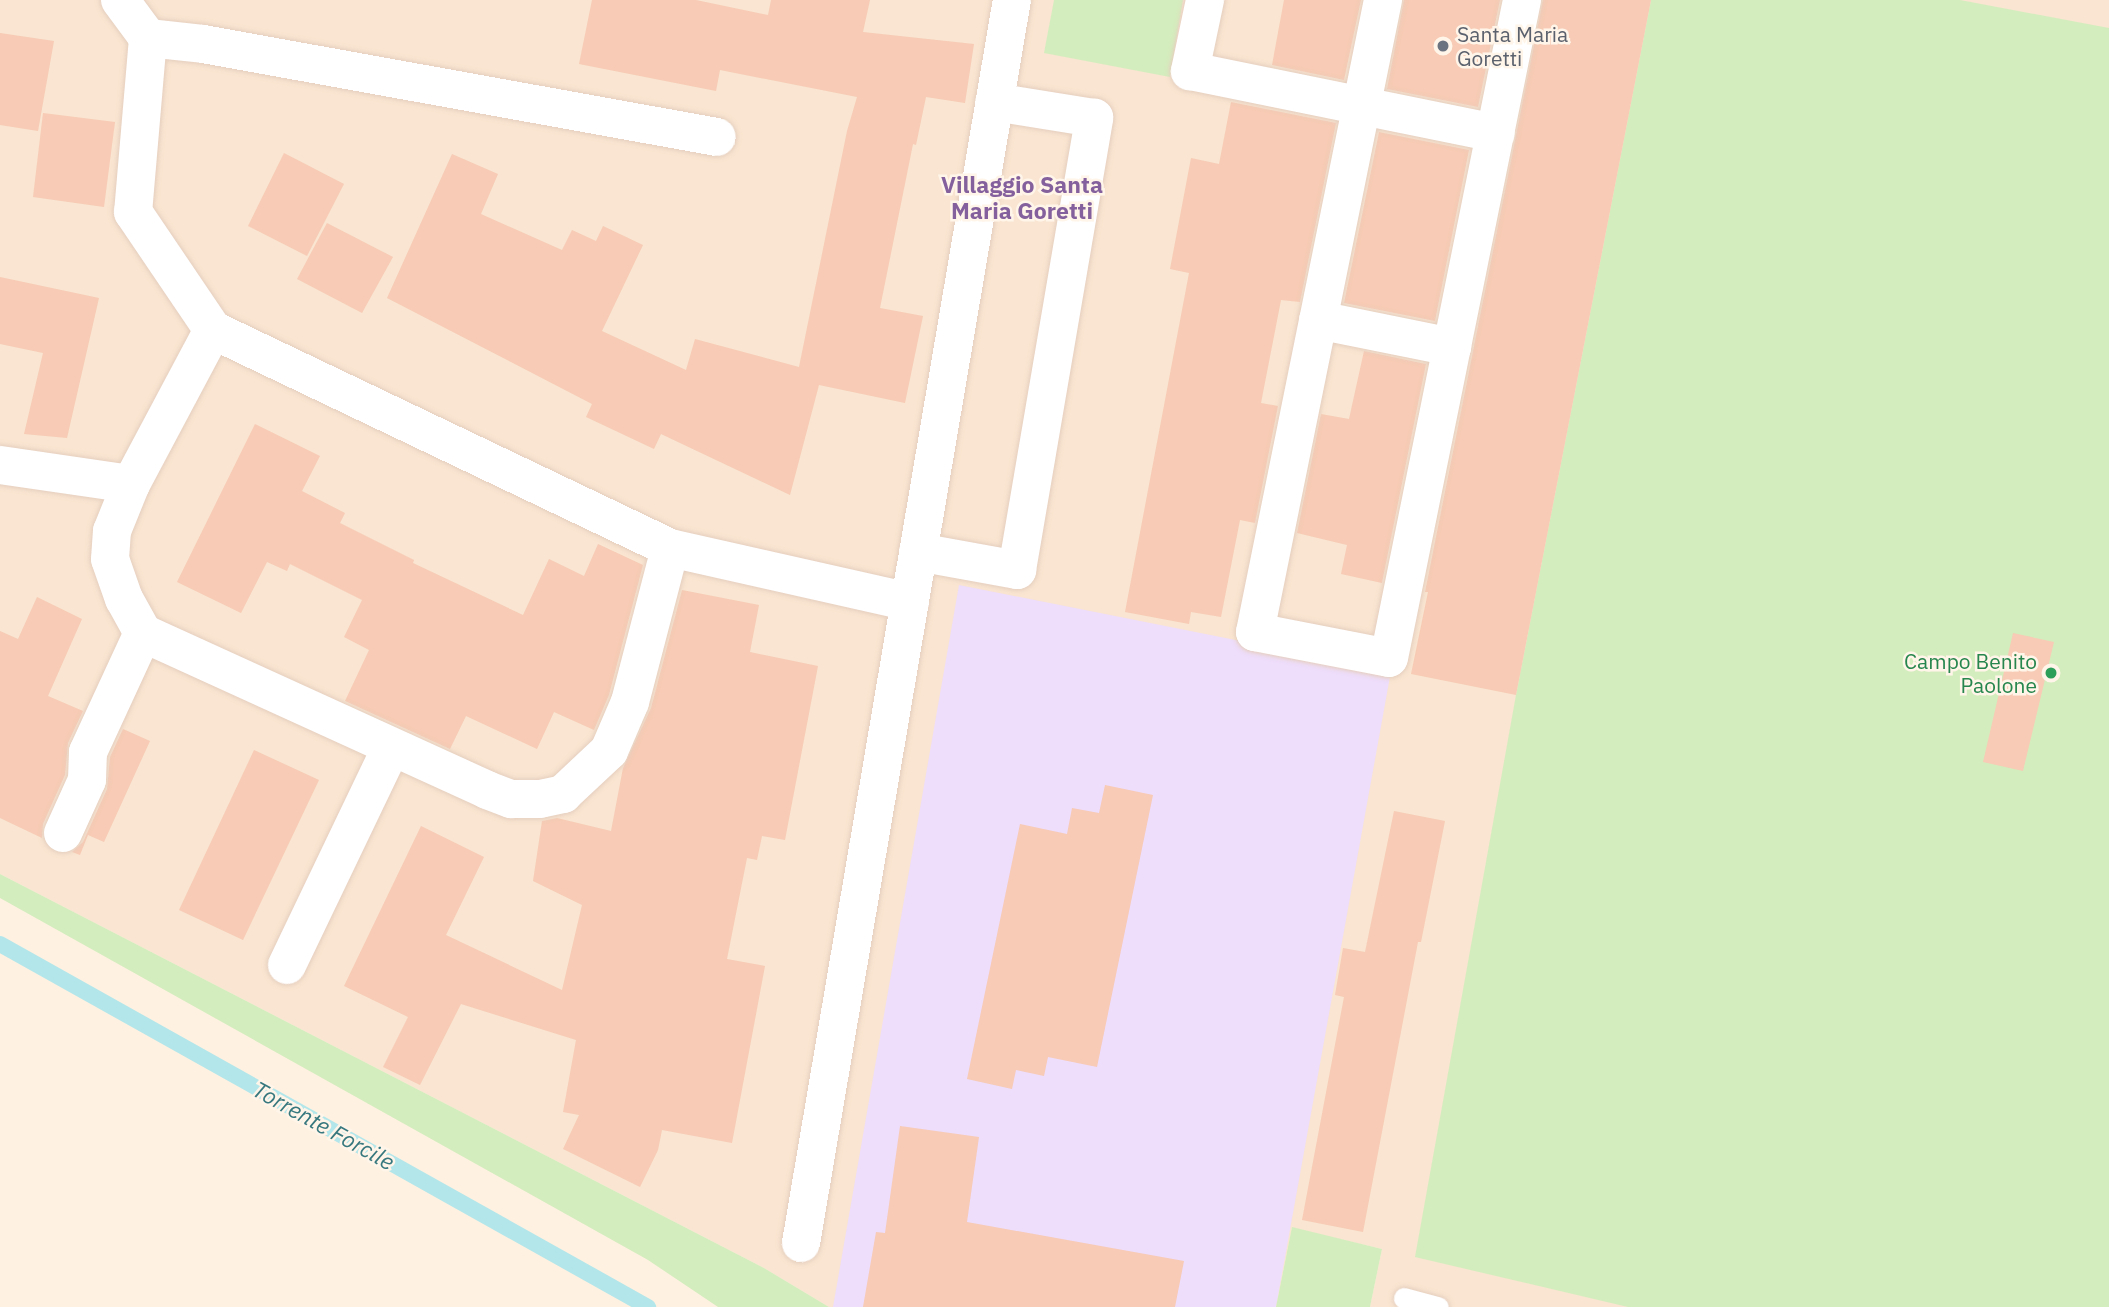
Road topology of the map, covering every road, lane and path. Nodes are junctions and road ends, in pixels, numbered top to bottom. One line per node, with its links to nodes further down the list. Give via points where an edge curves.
1 (120, 0): 6 (street)
2 (1012, 0): 7 (street)
3 (1205, 0): 8 (street, via 1190,71)
4 (1383, 0): 8 (street)
5 (1522, 0): 9 (street)
6 (148, 38): 10 (street, via 203,44); 12 (street, via 133,212)
7 (994, 102): 17 (street); 17 (street, via 1094,118 1092,131 1017,570)
8 (1362, 105): 9 (street); 11 (street)
9 (1496, 133): 13 (street)
10 (717, 137)
11 (1318, 320): 13 (street); 13 (street, via 1255,632 1390,659)
12 (213, 330): 15 (street); 16 (street)
13 (1452, 347)
14 (0, 465): 15 (street)
15 (131, 484): 19 (street, via 112,531 110,559)
16 (670, 548): 18 (street); 20 (street, via 630,702 609,751 563,794 511,799)
17 (918, 552): 18 (street)
18 (909, 601): 23 (street)
19 (143, 634): 20 (street); 21 (street, via 88,752 87,780)
20 (391, 748): 22 (street)
21 (63, 833)
22 (287, 965)
23 (801, 1242)
24 (1404, 1298): 25 (lane)
25 (1438, 1307)

